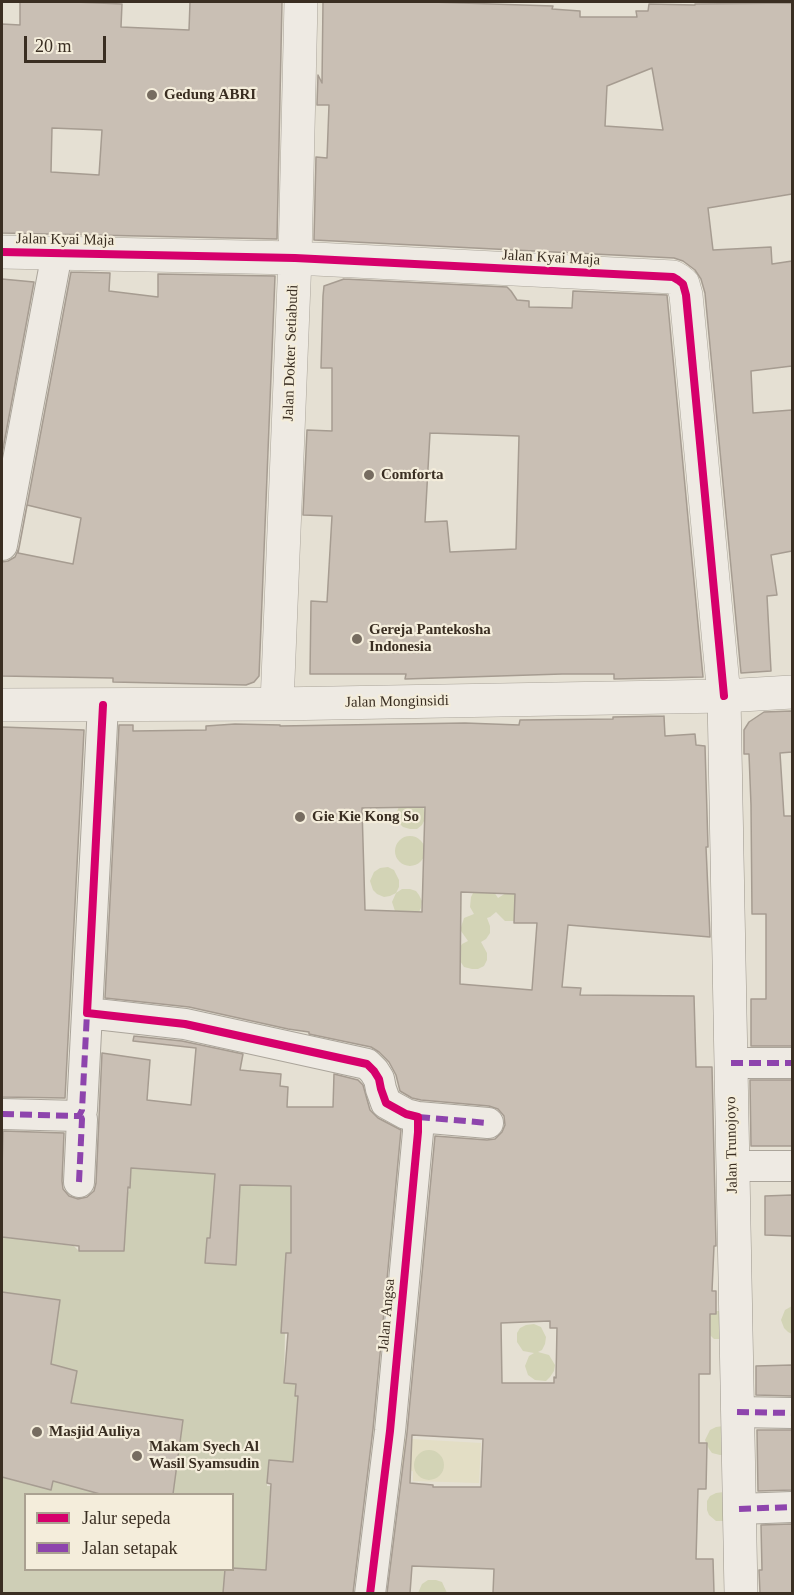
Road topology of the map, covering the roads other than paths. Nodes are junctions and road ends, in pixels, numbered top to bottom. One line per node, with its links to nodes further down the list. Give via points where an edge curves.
1 (301, 2): 4 (street, Jalan Dokter Setiabudi)
2 (2, 252): 3 (street, Jalan Kyai Maja)
3 (57, 253): 4 (street, Jalan Kyai Maja); 5 (street)
4 (295, 258): 7 (street, Jalan Kyai Maja, via 674,277 683,284); 8 (street, Jalan Dokter Setiabudi)
5 (2, 545)
6 (792, 693): 7 (street, Jalan Monginsidi)
7 (724, 696): 8 (street, Jalan Monginsidi); 12 (street, Jalan Trunojoyo)
8 (277, 704): 10 (street, Jalan Monginsidi)
9 (2, 705): 10 (street, Jalan Monginsidi)
10 (103, 705): 11 (street)
11 (87, 1014): 15 (street); 16 (street, via 186,1024 367,1064 379,1079 386,1103)
12 (731, 1063): 13 (street); 18 (street, Jalan Trunojoyo)
13 (792, 1063)
14 (2, 1114): 15 (street)
15 (80, 1114): 20 (street)
16 (418, 1117): 17 (street); 25 (street, Jalan Angsa, via 391,1419)
17 (488, 1122)
18 (733, 1166): 19 (street); 21 (street, Jalan Trunojoyo)
19 (792, 1166)
20 (79, 1182)
21 (737, 1412): 22 (street); 24 (street, Jalan Trunojoyo)
22 (792, 1413)
23 (792, 1507): 24 (street)
24 (739, 1509): 26 (street, Jalan Trunojoyo)
25 (370, 1593)
26 (741, 1593)

